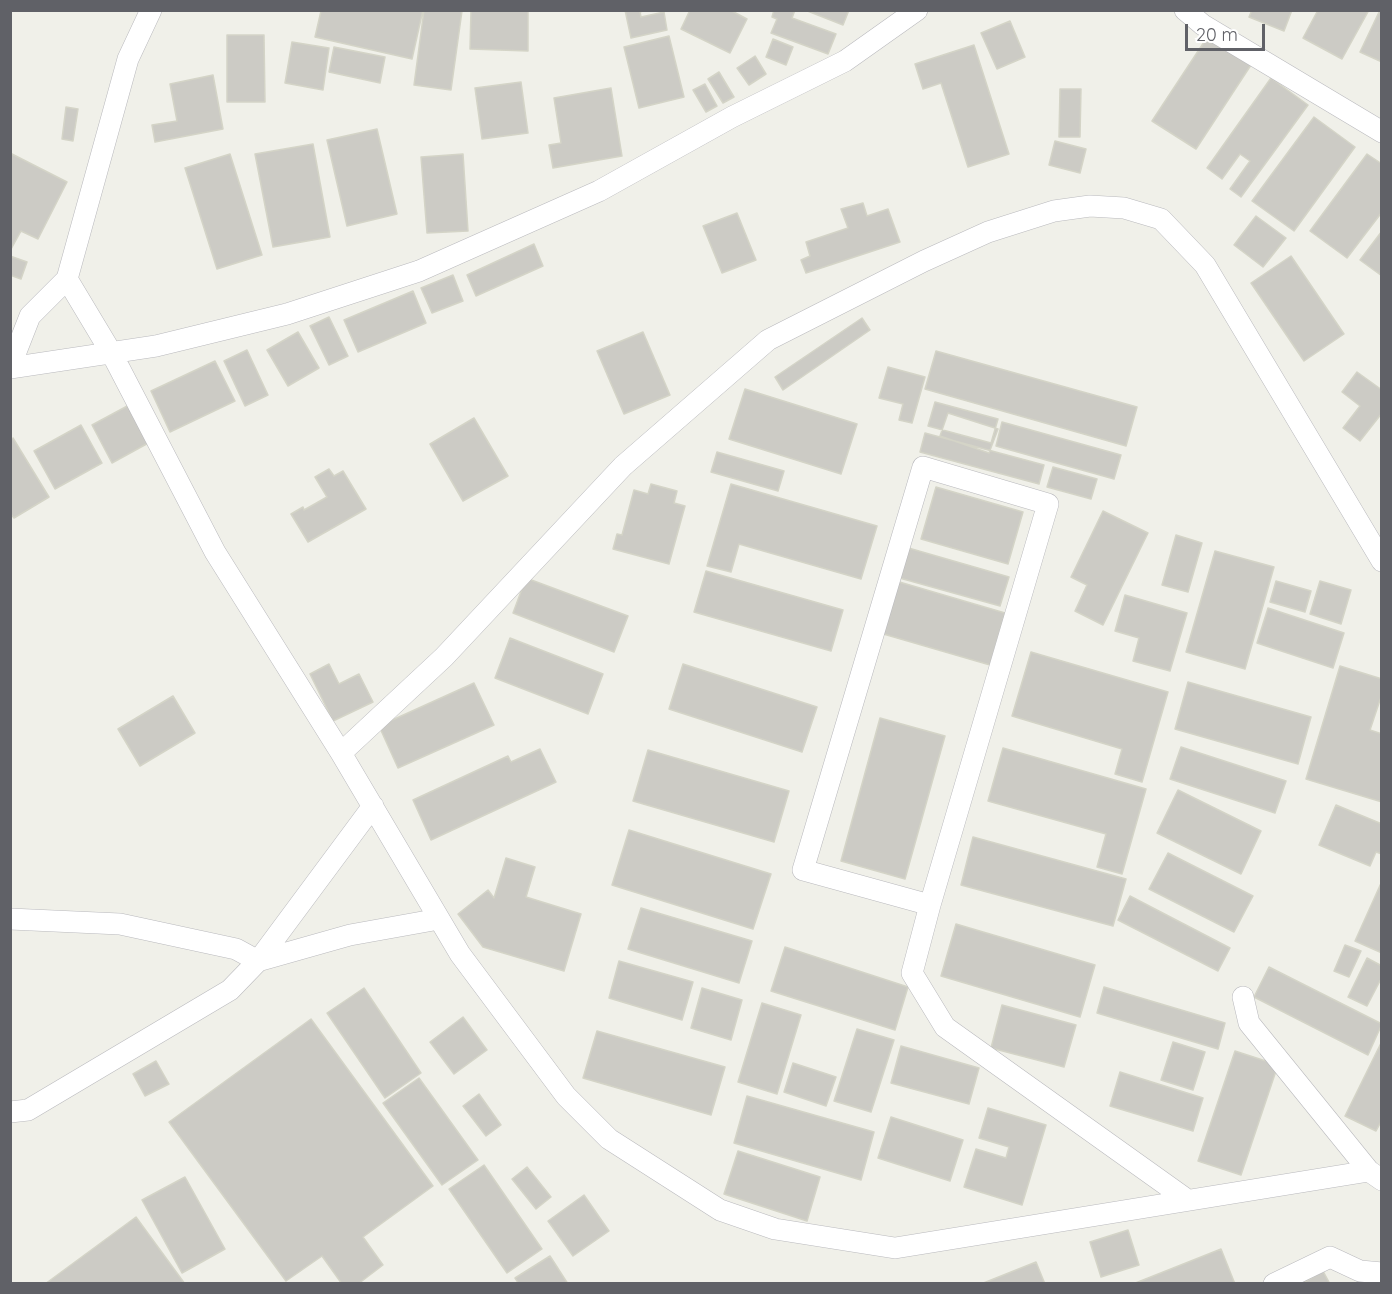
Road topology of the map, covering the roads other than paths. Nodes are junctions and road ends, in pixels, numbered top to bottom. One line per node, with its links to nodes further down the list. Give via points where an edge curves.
1 (152, 10): 6 (street, via 128,59)
2 (917, 10): 8 (street, via 845,61 732,117 599,191 419,272 286,314)
3 (1185, 10): 4 (street)
4 (1206, 18): 5 (street)
5 (1382, 132)
6 (67, 279): 7 (street); 8 (street)
7 (20, 313): 9 (street)
8 (112, 354): 9 (street); 11 (street, via 215,552)
9 (10, 368)
10 (1382, 561): 11 (street, via 1204,265 1161,219 1124,208 1090,206 1054,211 956,246 768,340 623,466 444,657)
11 (341, 753): 12 (street)
12 (373, 806): 15 (street); 16 (street)
13 (930, 905): 13 (street, via 803,870 923,467 1048,504); 20 (street, via 912,973 945,1026)
14 (10, 919): 16 (street, via 120,924 236,949)
15 (439, 919): 16 (street, via 350,935); 20 (street, via 460,954 566,1096 609,1139 720,1210 776,1230 895,1248)
16 (258, 961): 18 (street, via 230,990 28,1110)
17 (1243, 997): 19 (street, via 1249,1023)
18 (10, 1112)
19 (1375, 1176): 20 (street)
20 (1186, 1199)
21 (1382, 1273): 22 (street, via 1360,1271 1330,1257)
22 (1275, 1284)

